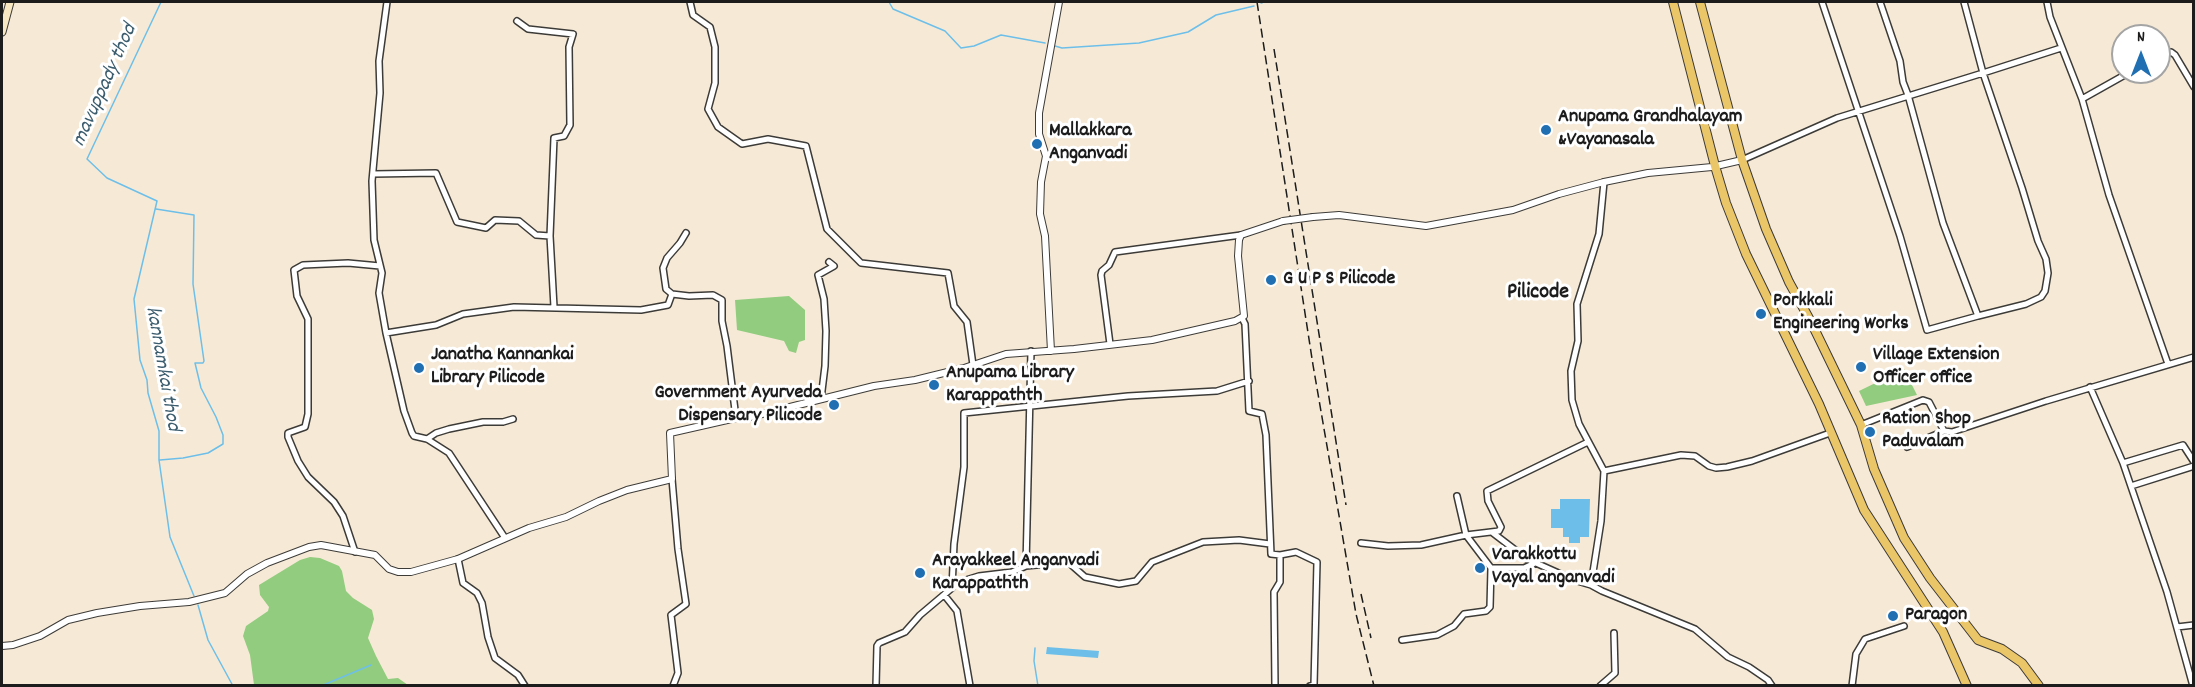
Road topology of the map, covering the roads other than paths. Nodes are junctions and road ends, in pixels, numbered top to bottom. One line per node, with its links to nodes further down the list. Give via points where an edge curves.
1 (10, 2): 12 (main road)
2 (386, 2): 23 (street)
3 (690, 2): 40 (street, via 693,15 710,27 715,47 715,83 708,110 718,127 742,144 768,139 806,146 827,229 861,263 948,273 954,306 967,322)
4 (1059, 2): 37 (street, via 1039,113 1046,156 1040,214 1046,236)
5 (1673, 2): 22 (highway)
6 (1700, 2): 21 (highway)
7 (1822, 2): 20 (street)
8 (1880, 2): 18 (street)
9 (1964, 2): 15 (street)
10 (2047, 2): 13 (street)
11 (517, 21): 27 (street, via 528,29 573,34 569,47 570,125 564,136 554,138)
12 (2, 32)
13 (2061, 48): 15 (street); 19 (street)
14 (2171, 52): 17 (street)
15 (1983, 73): 18 (street); 32 (street, via 2048,273 2041,297)
16 (2111, 83): 19 (street)
17 (2193, 87)
18 (1908, 95): 20 (street); 32 (street, via 1943,223)
19 (2082, 99): 39 (street, via 2109,195)
20 (1858, 110): 21 (street); 32 (street, via 1927,330)
21 (1742, 160): 22 (street); 47 (highway, via 1789,282)
22 (1715, 166): 24 (street); 49 (highway, via 1746,254)
23 (373, 174): 27 (street, via 436,173 457,222 486,228 495,220 519,221 536,235); 29 (street, via 373,230)
24 (1604, 182): 26 (street, bridge, via 1513,210 1426,226 1339,215 1283,221); 51 (street, via 1599,234 1577,303 1578,341 1570,371 1572,400)
25 (686, 233): 30 (street, via 663,268 666,289)
26 (1241, 235): 33 (street, via 1238,256); 35 (street, via 1115,252 1101,275)
27 (549, 236): 31 (street)
28 (829, 262): 43 (street, via 834,266 818,275 825,299 826,331)
29 (380, 266): 34 (street, via 379,293); 64 (street, via 303,265 294,270 297,296 308,319 308,414 305,427 288,433 288,437 308,477 343,516)
30 (672, 294): 31 (street, via 668,305 641,310); 45 (street, via 713,294 722,300)
31 (554, 307): 34 (street, via 463,314 436,325)
32 (1978, 316)
33 (1242, 318): 35 (street, via 1152,340); 41 (street)
34 (386, 333): 50 (street, via 412,433)
35 (1110, 344): 37 (street)
36 (1031, 351): 37 (street); 40 (street, via 1006,354); 44 (street)
37 (1051, 351)
38 (2193, 357): 39 (street)
39 (2168, 364): 42 (street)
40 (974, 365): 43 (street)
41 (1249, 381): 44 (street, via 1217,391); 63 (street, via 1249,411 1262,414 1266,435)
42 (2090, 387): 48 (street, via 1952,432); 53 (street)
43 (821, 399): 45 (street)
44 (1030, 406): 68 (street); 70 (street, via 964,413 964,467)
45 (736, 418): 56 (street, via 670,433)
46 (513, 419): 50 (street, via 449,429)
47 (1862, 425): 48 (street, via 1923,400 1929,402); 89 (highway, via 1874,469 1904,538 1930,578 1978,640 2002,649 2022,663)
48 (1944, 431): 52 (street)
49 (1830, 433): 55 (street, via 1727,467 1716,468 1695,456 1681,455); 88 (highway, via 1864,510 1943,632)
50 (427, 439): 61 (street, via 449,453)
51 (1588, 442): 55 (street); 59 (street, via 1487,491 1501,526)
52 (1906, 447)
53 (2122, 463): 54 (street, via 2182,445); 57 (street)
54 (2193, 464): 57 (street)
55 (1604, 471): 71 (street)
56 (672, 479): 61 (street, via 627,490); 80 (street, via 686,604 671,615 678,673)
57 (2131, 486): 75 (street)
58 (1457, 496): 60 (street)
59 (1493, 533): 60 (street); 67 (street)
60 (1466, 535): 62 (street, via 1421,545); 69 (street)
61 (505, 538): 66 (street)
62 (1361, 543)
63 (1270, 544): 65 (street, via 1270,554); 68 (street, via 1239,540 1203,542 1152,562 1136,581 1119,584 1085,577 1068,562)
64 (355, 552): 66 (street, via 375,555 398,572); 78 (street, via 321,545 309,547 267,563 225,593 189,602 97,613 68,620 40,636)
65 (1280, 555): 83 (street, via 1280,582 1274,592); 84 (street, via 1296,552 1317,562 1314,685)
66 (458, 559): 79 (street, via 463,583 477,593 482,603 495,658 518,675)
67 (1535, 563): 69 (street, via 1524,568); 71 (street)
68 (1026, 566): 70 (street)
69 (1491, 568): 77 (street, via 1490,607 1486,611 1464,614 1454,626 1437,635)
70 (953, 584): 72 (street)
71 (1591, 585): 86 (street, via 1695,629)
72 (945, 596): 81 (street, via 928,607 905,632 879,643); 82 (street, via 957,611)
73 (2193, 625): 75 (street)
74 (1904, 626): 87 (street, via 1865,639 1856,654)
75 (2176, 627): 90 (street)
76 (1614, 633): 85 (street, via 1615,673)
77 (1402, 640)
78 (2, 646)
79 (525, 686)
80 (673, 686)
81 (876, 686)
82 (970, 686)
83 (1275, 686)
84 (1310, 686)
85 (1600, 686)
86 (1772, 686)
87 (1851, 686)
88 (1967, 686)
89 (2039, 686)
90 (2193, 686)

